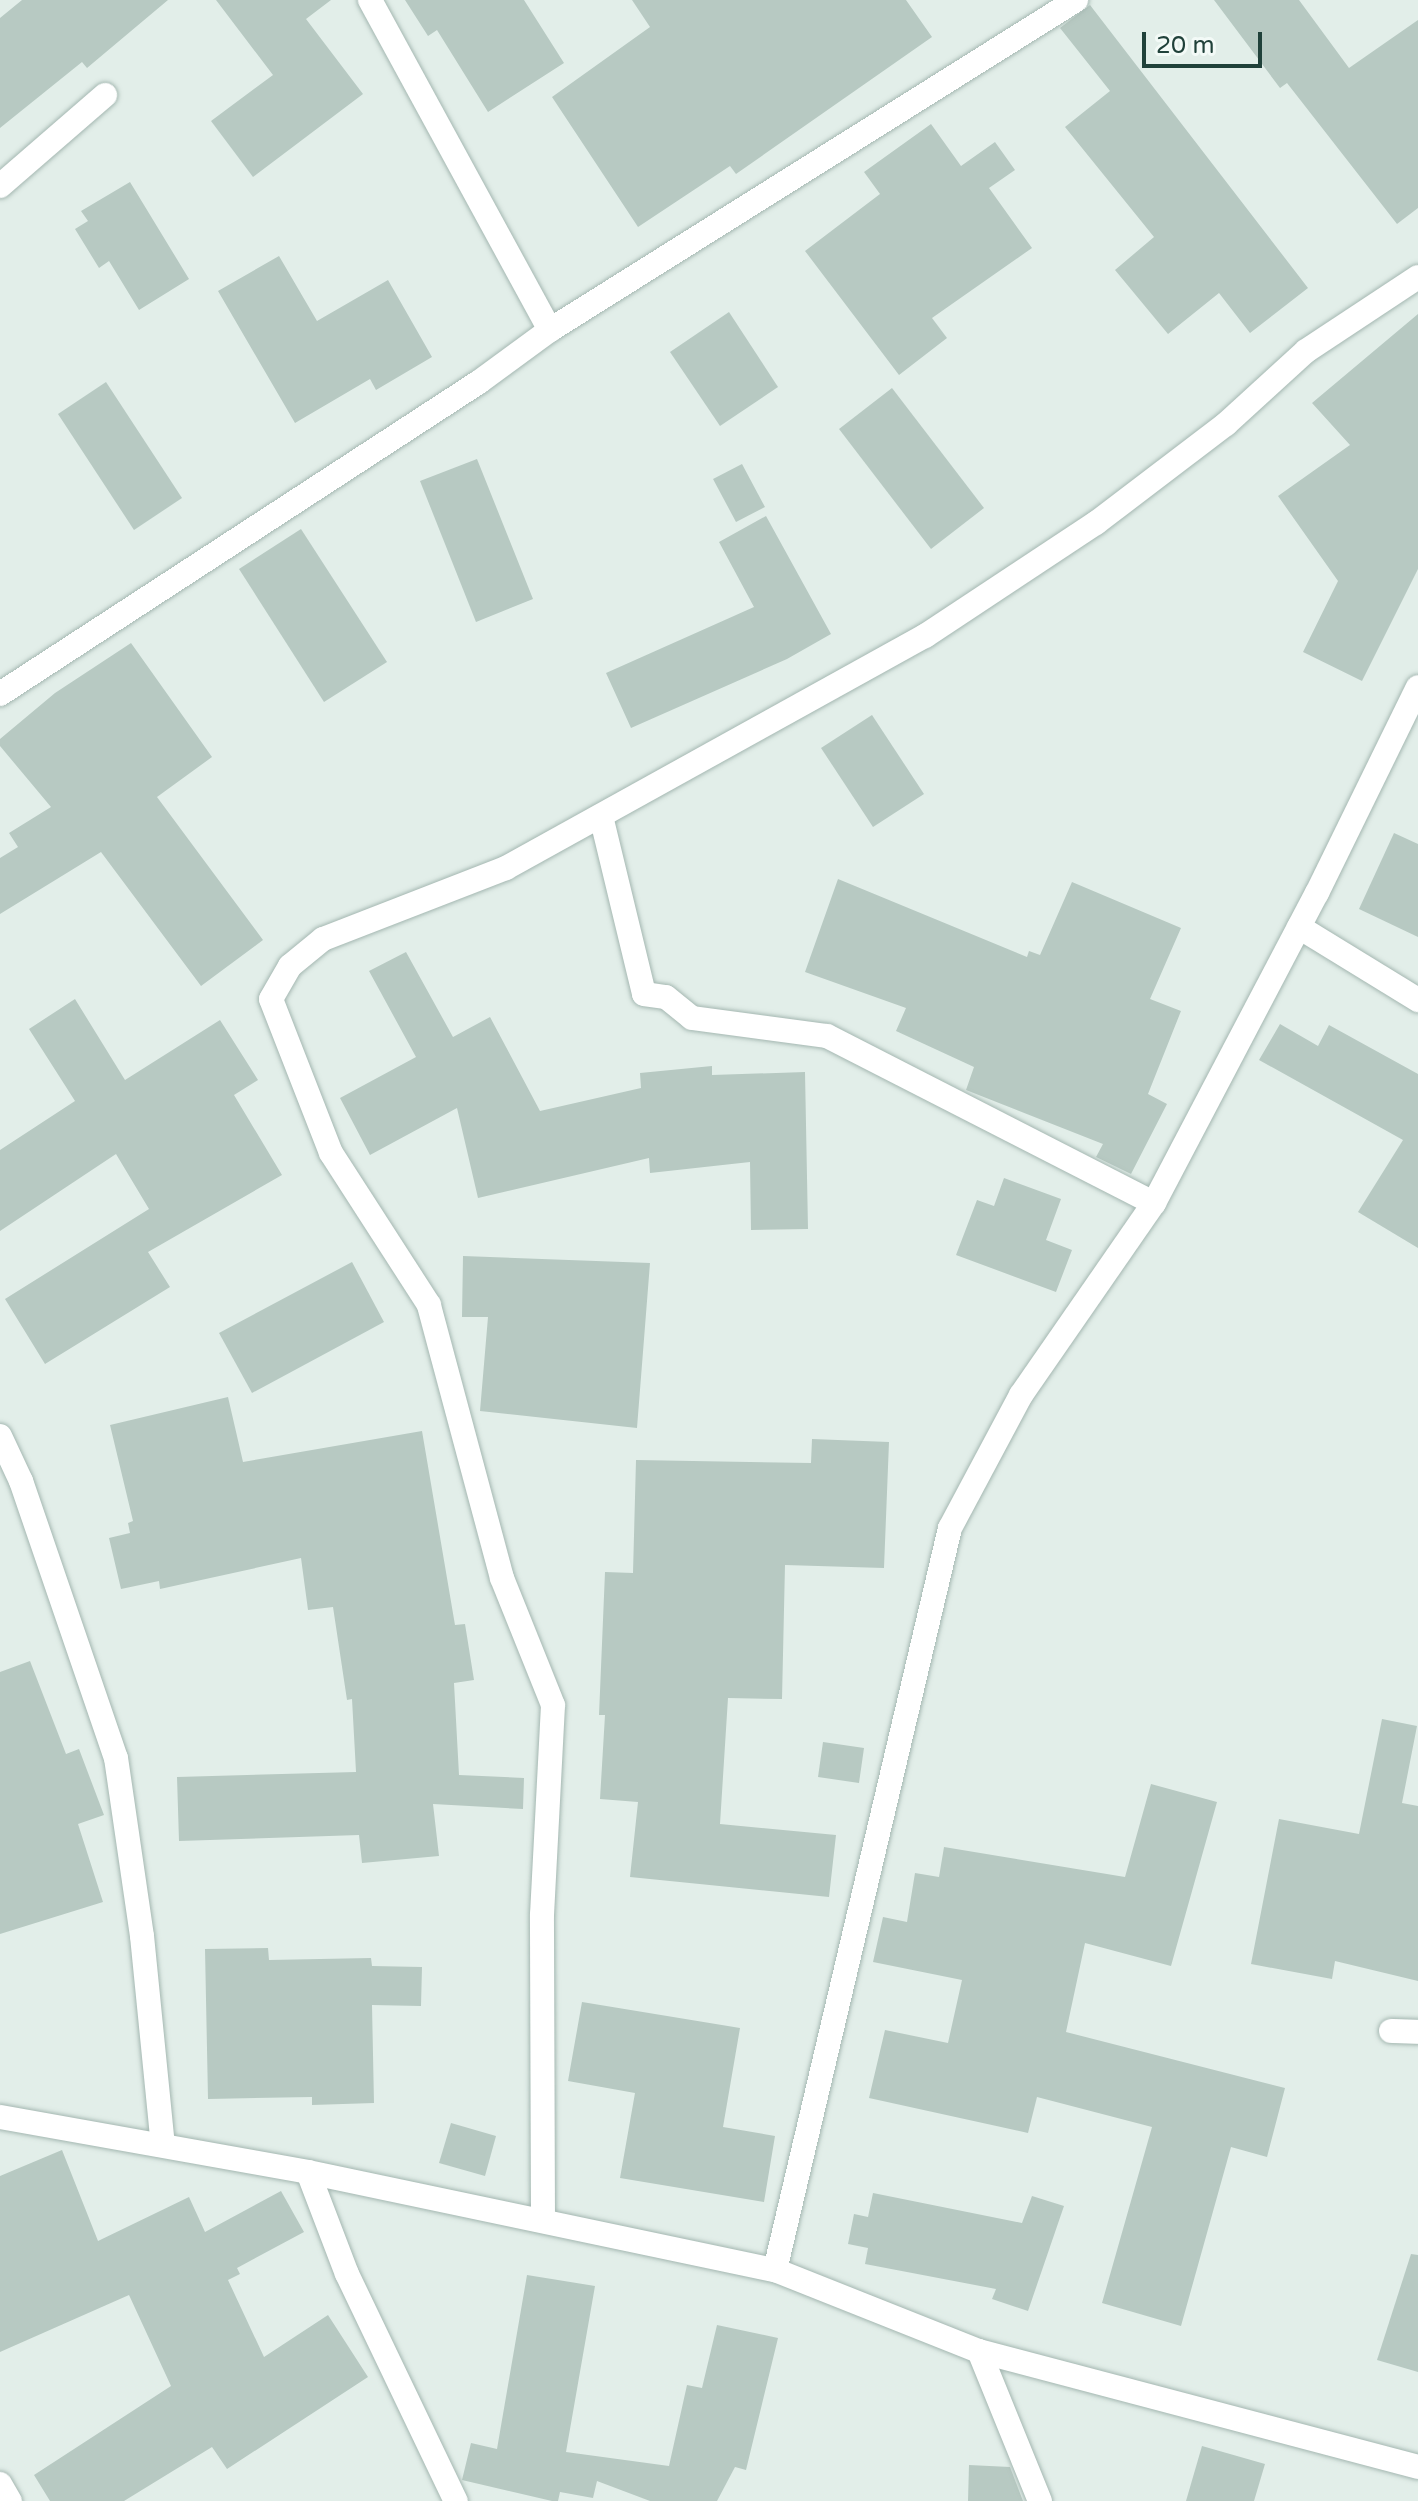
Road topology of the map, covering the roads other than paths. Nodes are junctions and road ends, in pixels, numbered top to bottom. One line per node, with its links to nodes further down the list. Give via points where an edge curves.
1 (370, 0): 6 (street)
2 (1076, 0): 6 (street)
3 (105, 95): 4 (street)
4 (0, 186)
5 (1418, 277): 9 (street, via 1306,351 1226,424 1096,523 938,627)
6 (550, 330): 8 (street, via 479,382)
7 (1418, 687): 10 (street)
8 (0, 694)
9 (601, 816): 12 (street, via 644,994 666,997 692,1018 827,1036); 19 (street, via 506,868 323,939 290,966 271,999 331,1153 429,1305 502,1578 553,1705 542,1915)
10 (1299, 927): 11 (street); 12 (street)
11 (1418, 1000)
12 (1154, 1203): 20 (street, via 1021,1395 950,1528)
13 (0, 1436): 17 (street, via 21,1481 116,1758 142,1936)
14 (1391, 2031): 15 (street)
15 (1418, 2032)
16 (0, 2117): 17 (street)
17 (163, 2145): 18 (street)
18 (308, 2172): 19 (street); 25 (street, via 347,2274)
19 (543, 2219): 20 (street)
20 (775, 2270): 21 (street)
21 (979, 2351): 22 (street); 26 (street)
22 (1418, 2467)
23 (0, 2484): 24 (street)
24 (10, 2501)
25 (456, 2501)
26 (1040, 2501)

